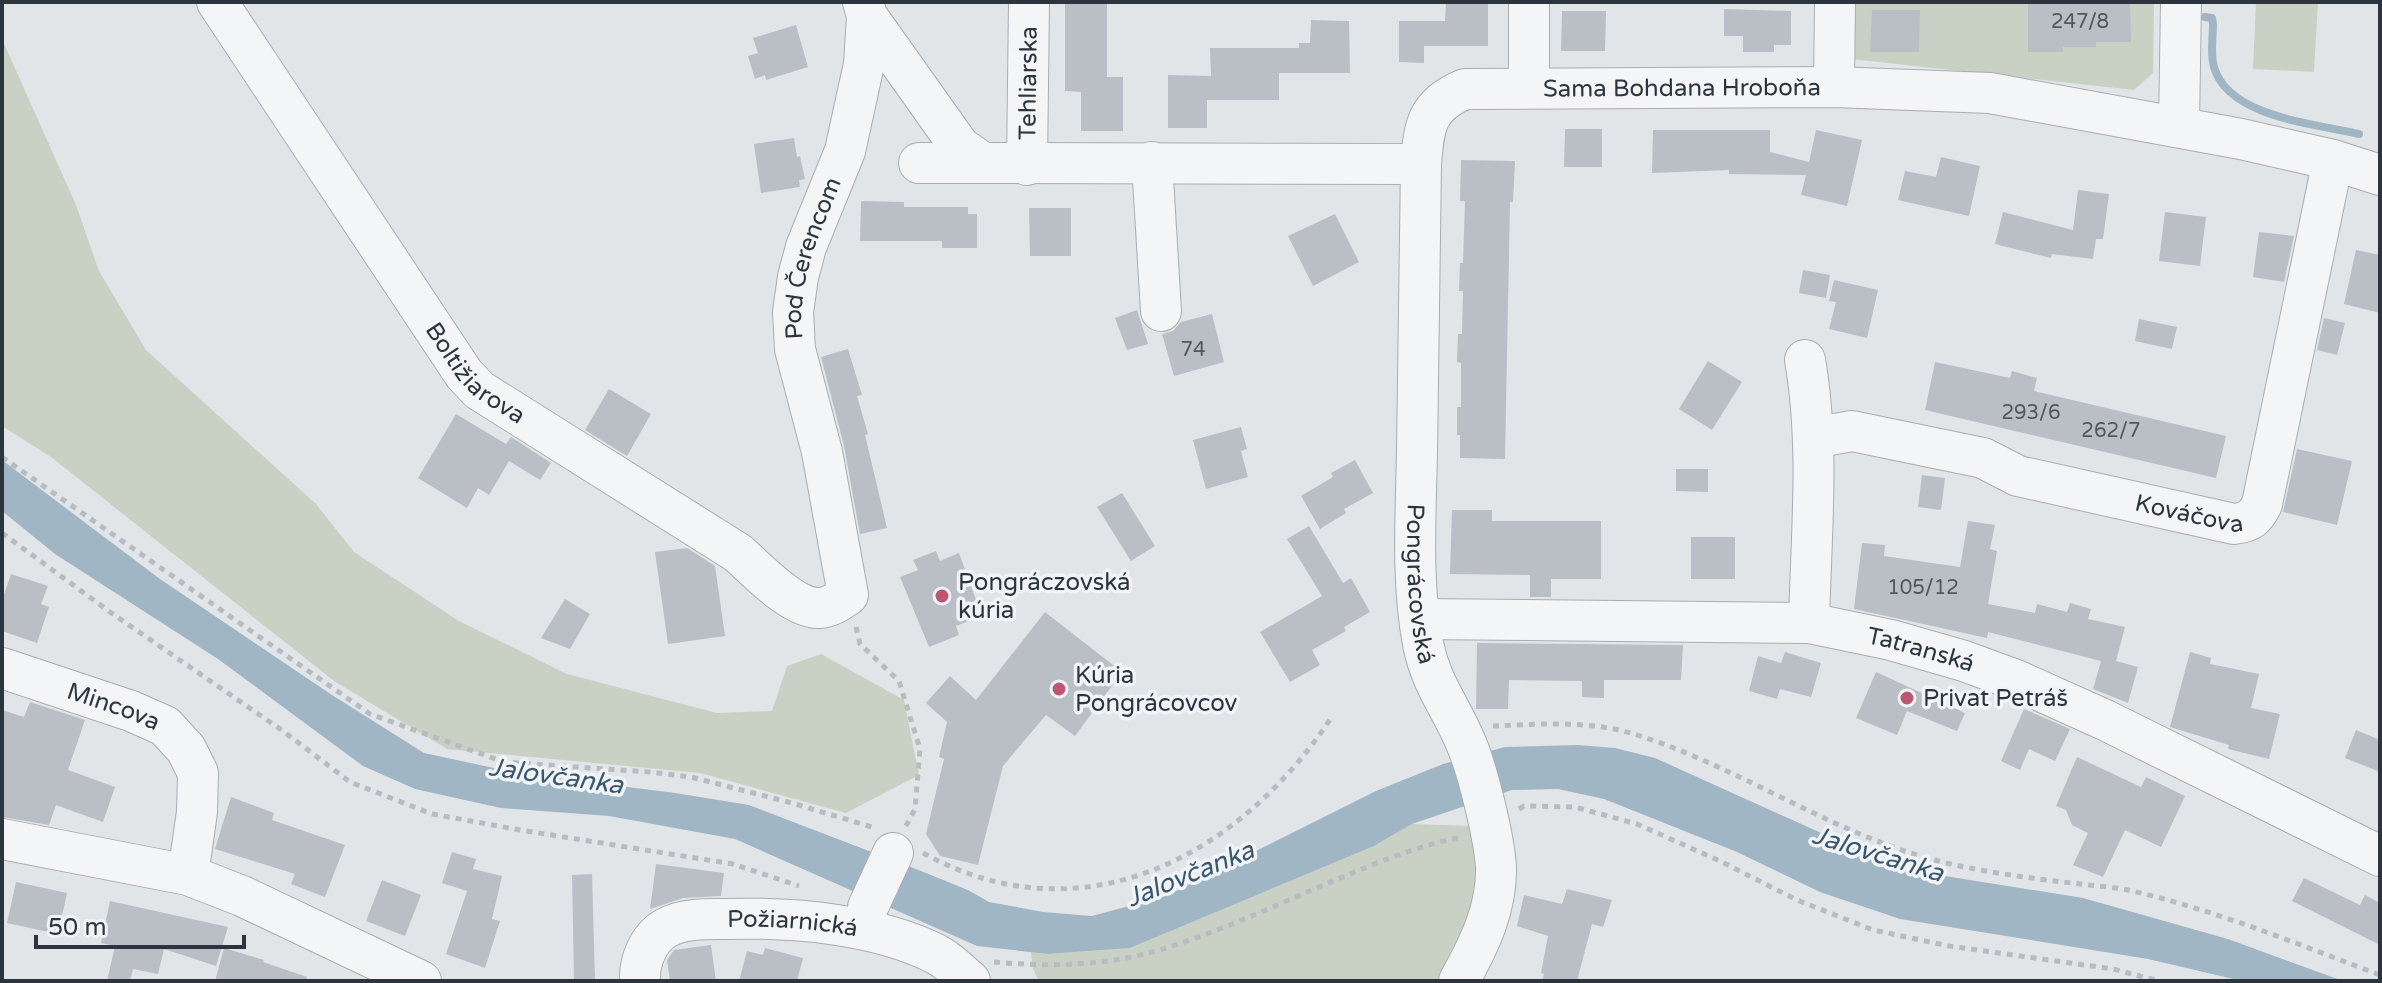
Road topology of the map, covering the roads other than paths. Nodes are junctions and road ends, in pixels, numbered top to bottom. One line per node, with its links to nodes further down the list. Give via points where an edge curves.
1 (217, 2): 20 (street, Boltižiarova, via 479,390 738,553 794,600 824,608)
2 (1029, 2): 15 (street, Tehliarska)
3 (1529, 2): 8 (street)
4 (1835, 2): 7 (street)
5 (2181, 2): 9 (street)
6 (865, 9): 13 (street, Pod Čerencom, via 960,147); 20 (street, Pod Čerencom, via 864,64 845,151 806,247 793,312 795,349 822,452)
7 (1834, 87): 8 (street, Sama Bohdana Hroboňa); 9 (street, Sama Bohdana Hroboňa, via 1990,93)
8 (1529, 88): 14 (street, Sama Bohdana Hroboňa, via 1465,89 1444,100 1429,118)
9 (2179, 126): 10 (street, Sama Bohdana Hroboňa)
10 (2333, 160): 16 (street, Sama Bohdana Hroboňa); 19 (street, Kováčova, via 2262,504 2246,523 2018,476 1983,458 1852,431)
11 (1152, 162): 14 (street); 15 (street); 17 (street)
12 (919, 163): 13 (street)
13 (983, 163): 15 (street)
14 (1421, 164): 21 (street, Pongrácovská, via 1416,531)
15 (1027, 165)
16 (2380, 175)
17 (1161, 311)
18 (1805, 360): 19 (street)
19 (1813, 438): 22 (street)
20 (848, 595)
21 (1420, 619): 22 (street, Tatranská); 32 (street, Pongrácovská, via 1432,676 1478,736 1495,856 1489,920)
22 (1809, 623): 26 (street, Tatranská, via 1905,644 2016,680)
23 (2, 668): 27 (street, Mincova, via 131,711 165,726 186,749 198,773)
24 (2, 839): 27 (street)
25 (896, 846): 28 (street)
26 (2380, 856)
27 (188, 875): 30 (street)
28 (868, 907)
29 (959, 971): 31 (street, Požiarnická, via 915,945 813,922 702,919 656,935)
30 (421, 981)
31 (640, 981)
32 (1459, 981)

